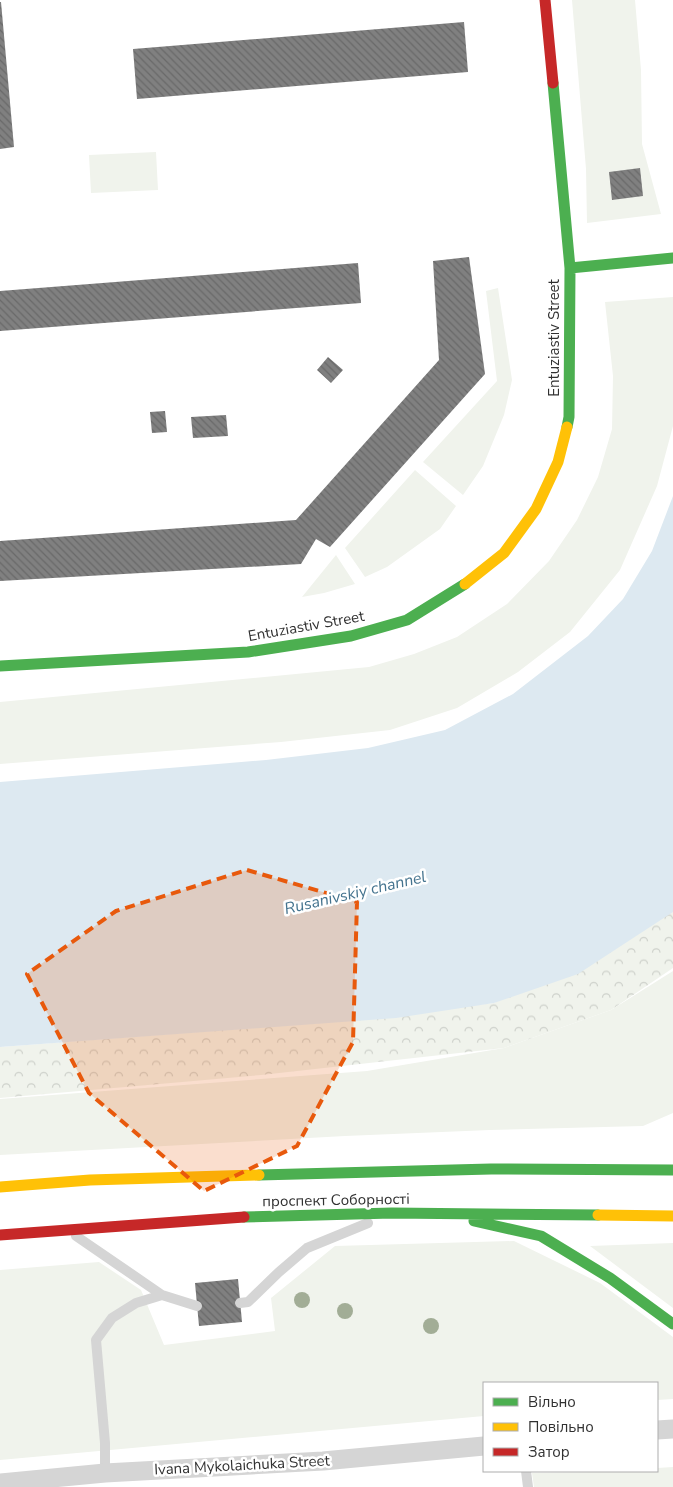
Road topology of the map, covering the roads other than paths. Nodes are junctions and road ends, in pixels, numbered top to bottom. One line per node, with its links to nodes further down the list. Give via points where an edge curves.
1 (545, 0): 3 (main road, Entuziastiv Street)
2 (673, 258): 3 (main road, Entuziastiv Street)
3 (570, 268): 4 (main road, Entuziastiv Street, via 569,417 558,462 536,509 504,553 460,589 407,620 351,636 248,652)
4 (0, 666)
5 (673, 1158): 6 (main road)
6 (645, 1170): 7 (main road, проспект Соборності); 8 (main road, проспект Соборності, via 442,1170 90,1180)
7 (673, 1170)
8 (0, 1187)
9 (392, 1212): 10 (main road, проспект Соборності); 12 (main road, проспект Соборності, via 229,1217); 15 (lane, via 307,1248 248,1302)
10 (438, 1213): 11 (main road, проспект Соборності); 17 (main road, via 541,1236 610,1278)
11 (673, 1216)
12 (67, 1230): 13 (main road, проспект Соборності); 14 (lane)
13 (0, 1235)
14 (162, 1295): 16 (lane); 22 (lane, via 136,1303 112,1318 96,1340 106,1443)
15 (240, 1303)
16 (197, 1306)
17 (673, 1324)
18 (673, 1429): 19 (street)
19 (658, 1430)
20 (483, 1446): 22 (street, Ivana Mykolaichuka Street, via 323,1461)
21 (526, 1472): 24 (lane)
22 (105, 1473): 23 (street, Ivana Mykolaichuka Street)
23 (0, 1483)
24 (528, 1487)

